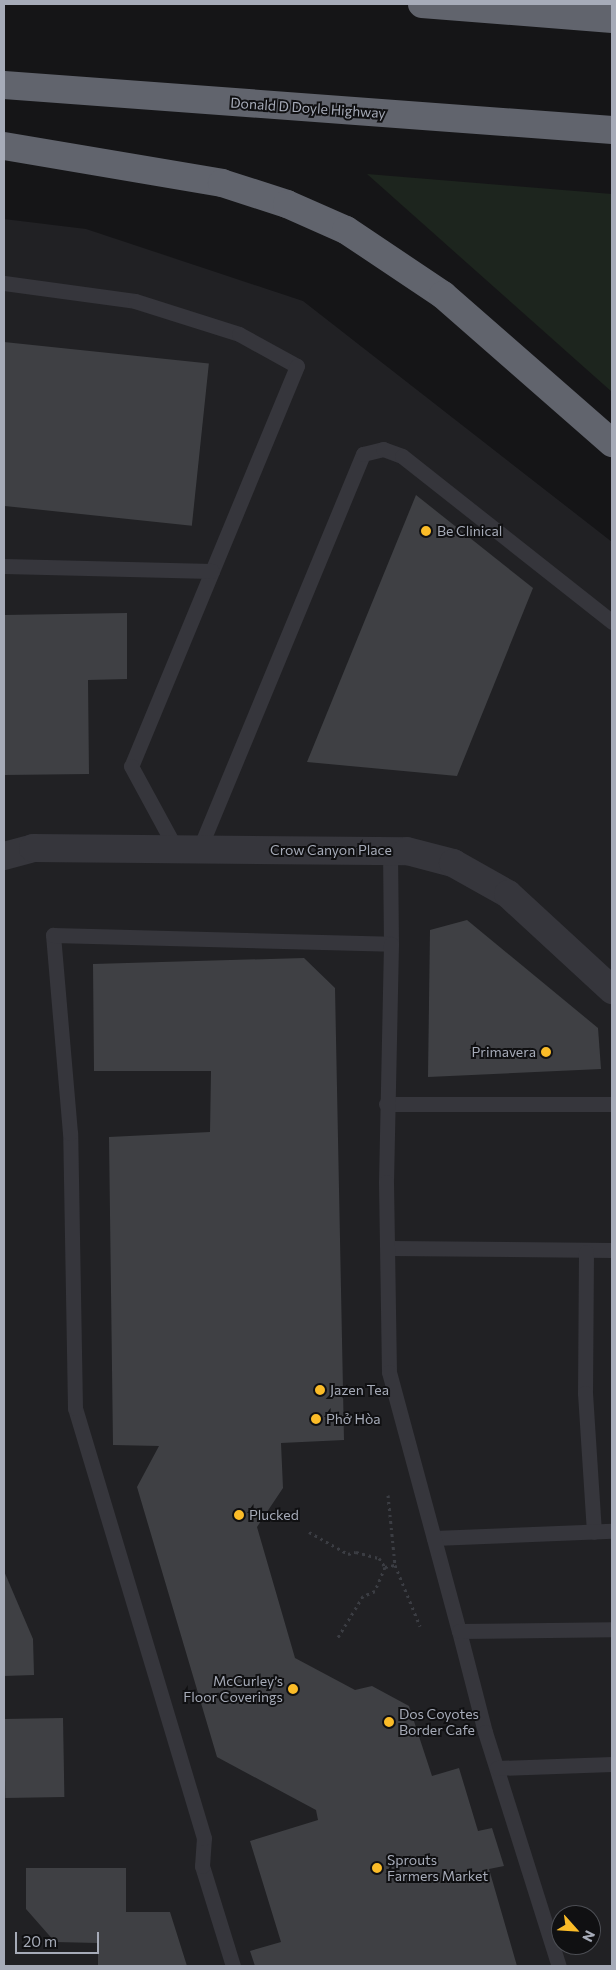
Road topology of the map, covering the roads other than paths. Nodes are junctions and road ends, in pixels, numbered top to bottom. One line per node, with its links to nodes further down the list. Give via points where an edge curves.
1 (422, 4): 2 (highway)
2 (473, 6): 3 (highway)
3 (612, 19)
4 (4, 85): 5 (highway, Donald D Doyle Highway)
5 (612, 130)
6 (4, 146): 8 (highway, via 222,183 287,204 346,230 443,295)
7 (4, 283): 10 (lane, via 135,301 239,334 297,366)
8 (612, 444)
9 (4, 566): 10 (lane)
10 (212, 570): 12 (lane, via 131,766)
11 (612, 622): 12 (lane, via 402,456 383,449 363,454)
12 (188, 850): 13 (street, Crow Canyon Place); 14 (street, Crow Canyon Place, via 32,848)
13 (390, 850): 15 (lane); 16 (street, Crow Canyon Place, via 453,863 508,894)
14 (4, 856)
15 (391, 944): 17 (lane); 29 (lane, via 53,936 70,1133 75,1408 204,1838 202,1866)
16 (612, 990)
17 (386, 1104): 18 (lane); 19 (lane)
18 (612, 1104)
19 (390, 1248): 21 (lane); 24 (lane, via 389,1372)
20 (612, 1250): 21 (lane)
21 (586, 1252): 23 (lane, via 585,1393)
22 (612, 1531): 23 (lane)
23 (594, 1532): 24 (lane)
24 (434, 1538): 26 (lane)
25 (612, 1629): 26 (lane)
26 (459, 1631): 28 (lane)
27 (612, 1764): 28 (lane)
28 (497, 1768): 30 (lane)
29 (232, 1966)
30 (559, 1966)

